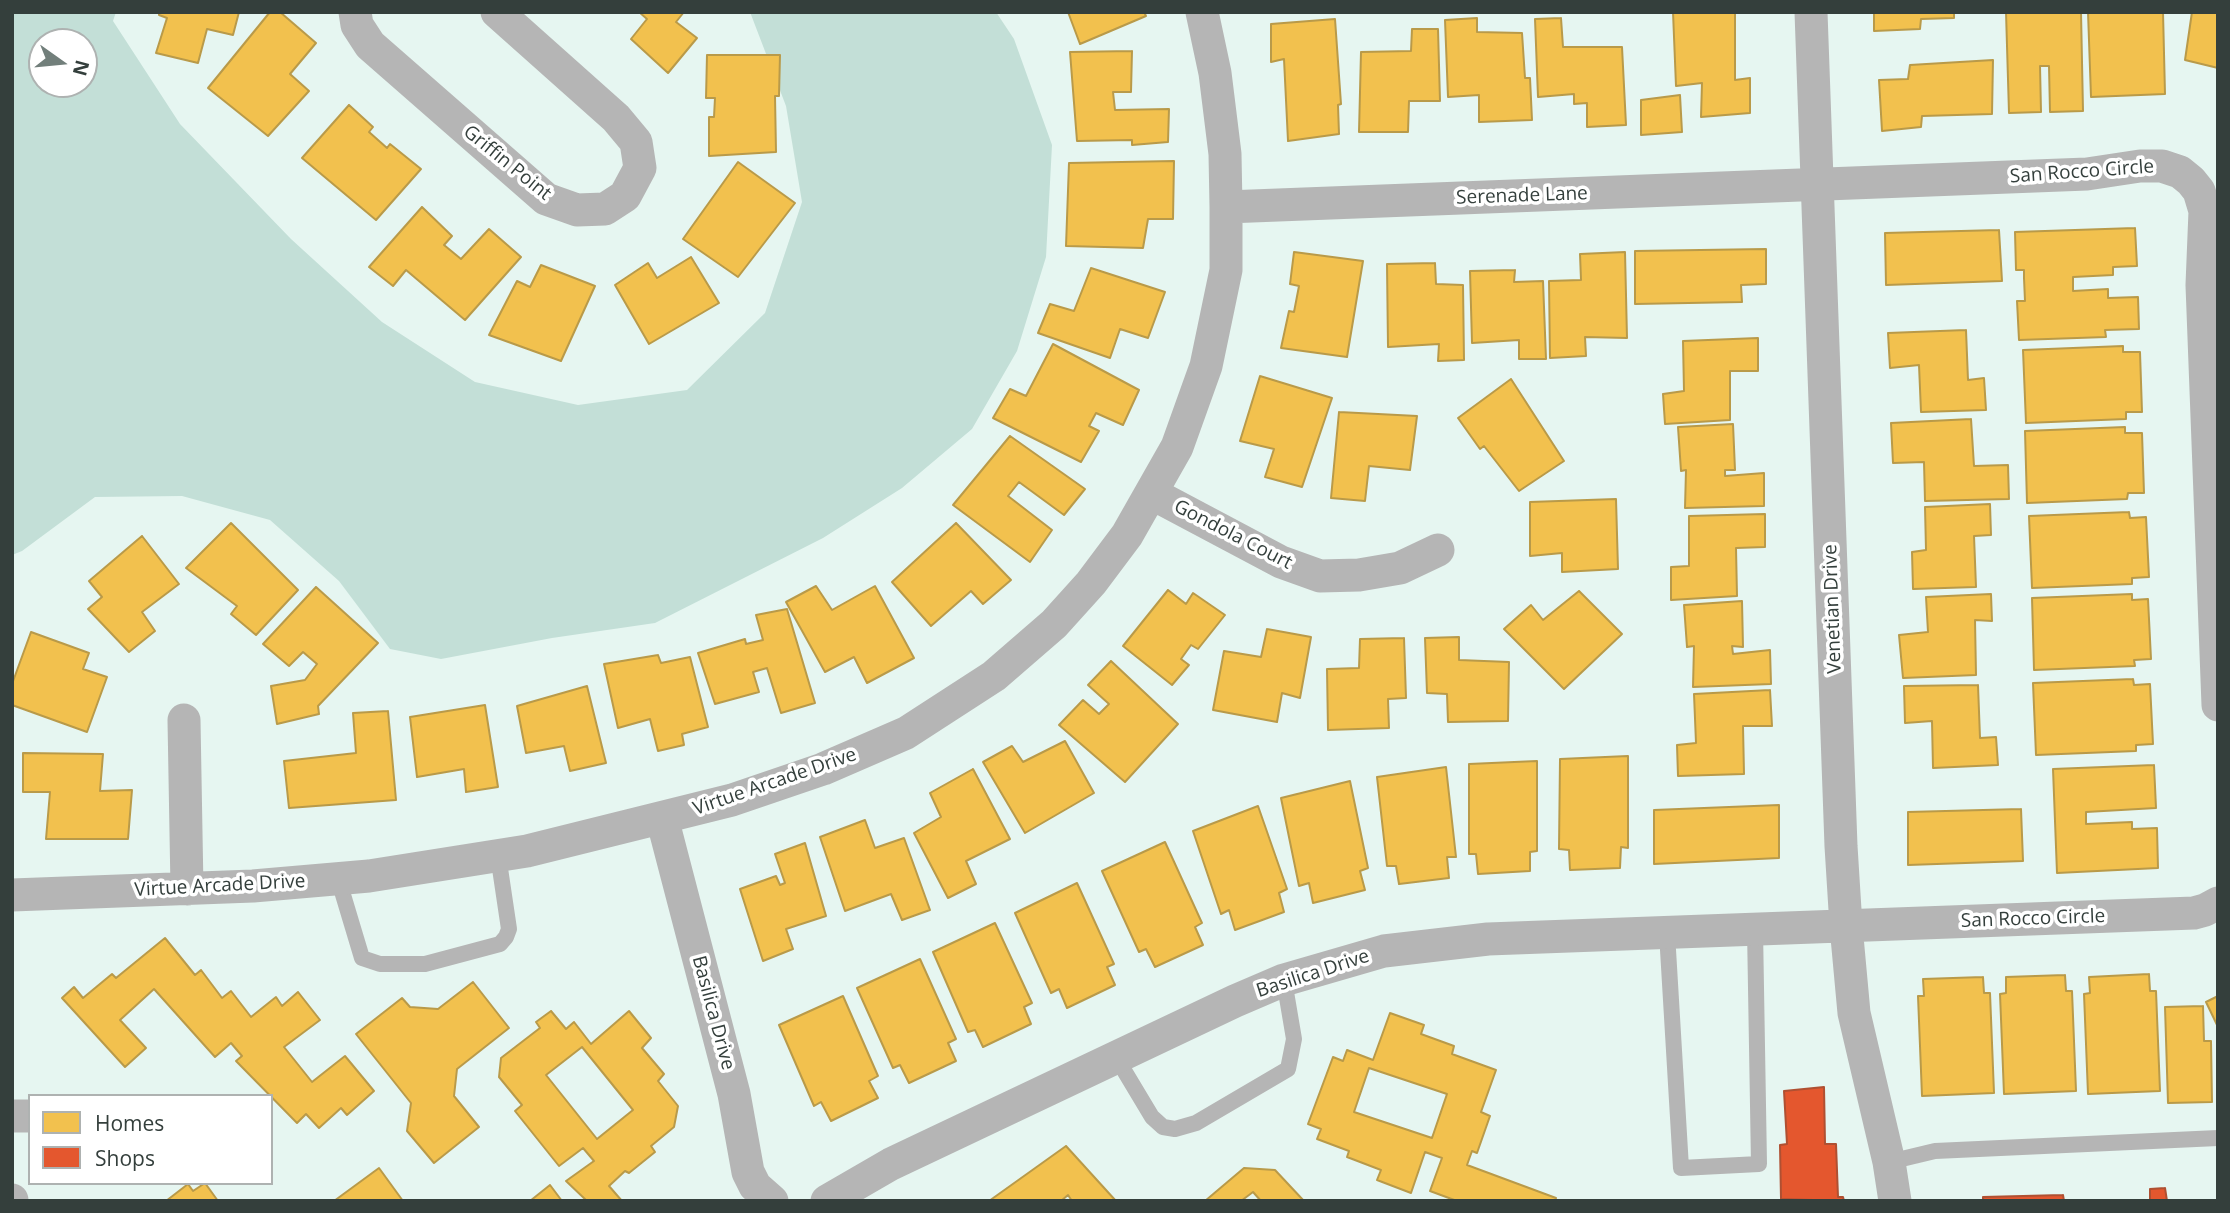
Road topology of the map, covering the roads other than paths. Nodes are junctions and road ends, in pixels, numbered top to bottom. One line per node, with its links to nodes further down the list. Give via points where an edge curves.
1 (355, 12): 2 (street, Griffin Point, via 357,25 370,45 546,200 577,210 605,209 625,196 640,168 636,142 616,118)
2 (497, 12)
3 (1202, 12): 6 (street, Virtue Arcade Drive, via 1225,154)
4 (1811, 12): 5 (street, Venetian Drive)
5 (1818, 185): 6 (street, Serenade Lane); 9 (street, San Rocco Circle, via 2087,174 2162,166 2180,172 2199,191 2205,211 2202,285); 17 (street, Venetian Drive)
6 (1226, 207): 7 (street, Virtue Arcade Drive, via 1226,270 1206,366 1177,447)
7 (1151, 493): 8 (street, Gondola Court, via 1282,562 1320,576 1400,568); 11 (street, Virtue Arcade Drive, via 1091,583 1054,624 994,676 906,733 823,769)
8 (1438, 550)
9 (2218, 705)
10 (184, 720): 14 (street)
11 (662, 818): 12 (street, Virtue Arcade Drive); 24 (street, Basilica Drive, via 734,1094 748,1172 755,1186)
12 (498, 855): 13 (street, Virtue Arcade Drive); 13 (lane, via 509,929 506,937 500,944 425,964 380,964 362,958)
13 (338, 878): 14 (street, Virtue Arcade Drive)
14 (187, 889): 15 (street, Virtue Arcade Drive)
15 (12, 895)
16 (2218, 903): 17 (street, San Rocco Circle, via 2194,913)
17 (1846, 926): 18 (street, Basilica Drive); 23 (street, Venetian Drive, via 1854,1013)
18 (1755, 929): 19 (street, Basilica Drive); 19 (lane, via 1759,1164 1681,1168)
19 (1667, 933): 20 (street, Basilica Drive, via 1488,939 1384,951)
20 (1284, 980): 21 (street, Basilica Drive); 21 (lane, via 1294,1039 1289,1069 1196,1123 1175,1129 1152,1118)
21 (1116, 1057): 25 (street, Basilica Drive, via 891,1164)
22 (2218, 1138): 23 (lane, via 1935,1151)
23 (1889, 1162): 26 (street, Venetian Drive)
24 (772, 1201)
25 (827, 1201)
26 (1895, 1201)

